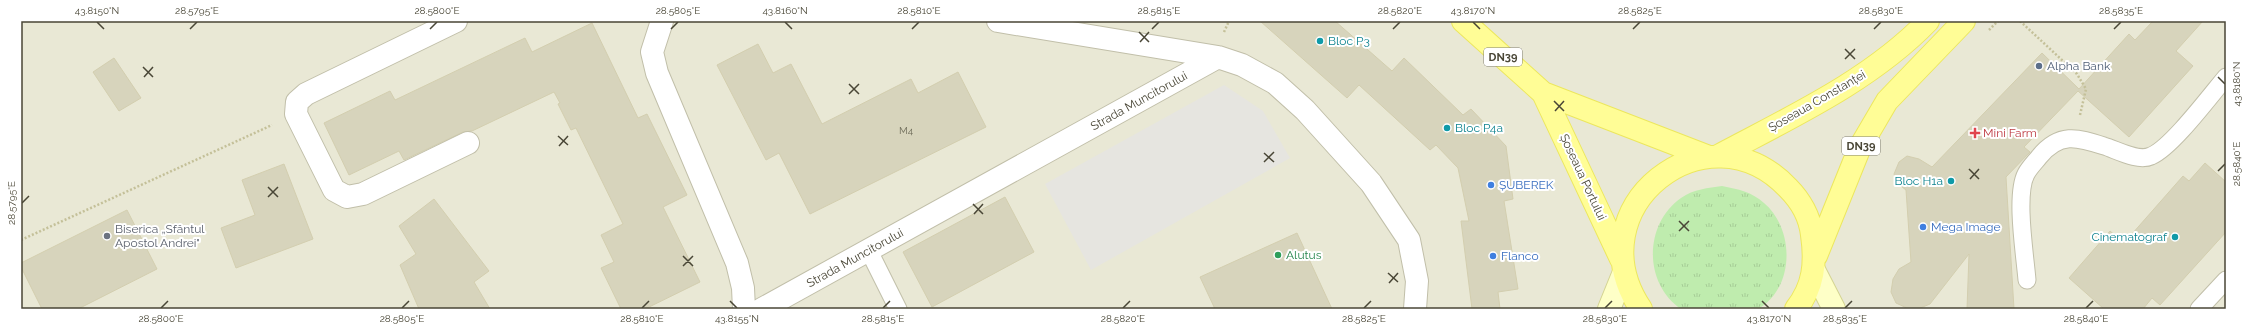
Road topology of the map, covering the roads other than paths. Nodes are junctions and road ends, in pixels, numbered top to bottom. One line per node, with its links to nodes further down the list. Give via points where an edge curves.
1 (456, 21): 10 (street, via 306,94 297,102 296,114 334,190 347,197 363,194)
2 (662, 21): 17 (street, via 652,52 657,73 737,263 743,288)
3 (998, 21): 7 (street)
4 (1463, 21): 9 (main road, Șoseaua Portului / DN39)
5 (1928, 21): 11 (main road, Șoseaua Constanței, via 1860,77 1814,105)
6 (1964, 21): 13 (main road, DN39, via 1886,101 1860,147)
7 (1218, 58): 12 (street, Strada Muncitorului); 20 (street, via 1242,65 1276,83 1305,110 1371,183 1409,240 1417,281)
8 (2226, 77): 15 (lane, via 2164,148 2150,157 2135,157 2075,138 2062,139 2050,144 2025,174 2022,220)
9 (1543, 94): 11 (main road, Șoseaua Portului); 14 (main road, Șoseaua Portului)
10 (468, 143)
11 (1713, 157): 13 (main road, via 1749,161 1777,176 1799,199 1812,228); 14 (main road, via 1680,164 1655,180 1635,203 1624,231)
12 (868, 251): 18 (street, Strada Muncitorului); 19 (lane)
13 (1814, 264): 23 (main road, via 1804,299); 24 (street)
14 (1623, 266): 21 (street); 22 (main road, Șoseaua Portului, via 1632,296)
15 (2027, 280)
16 (2226, 280): 25 (lane)
17 (744, 309)
18 (762, 309)
19 (898, 309)
20 (1415, 309)
21 (1609, 309)
22 (1641, 309)
23 (1796, 309)
24 (1834, 309)
25 (2199, 309)

